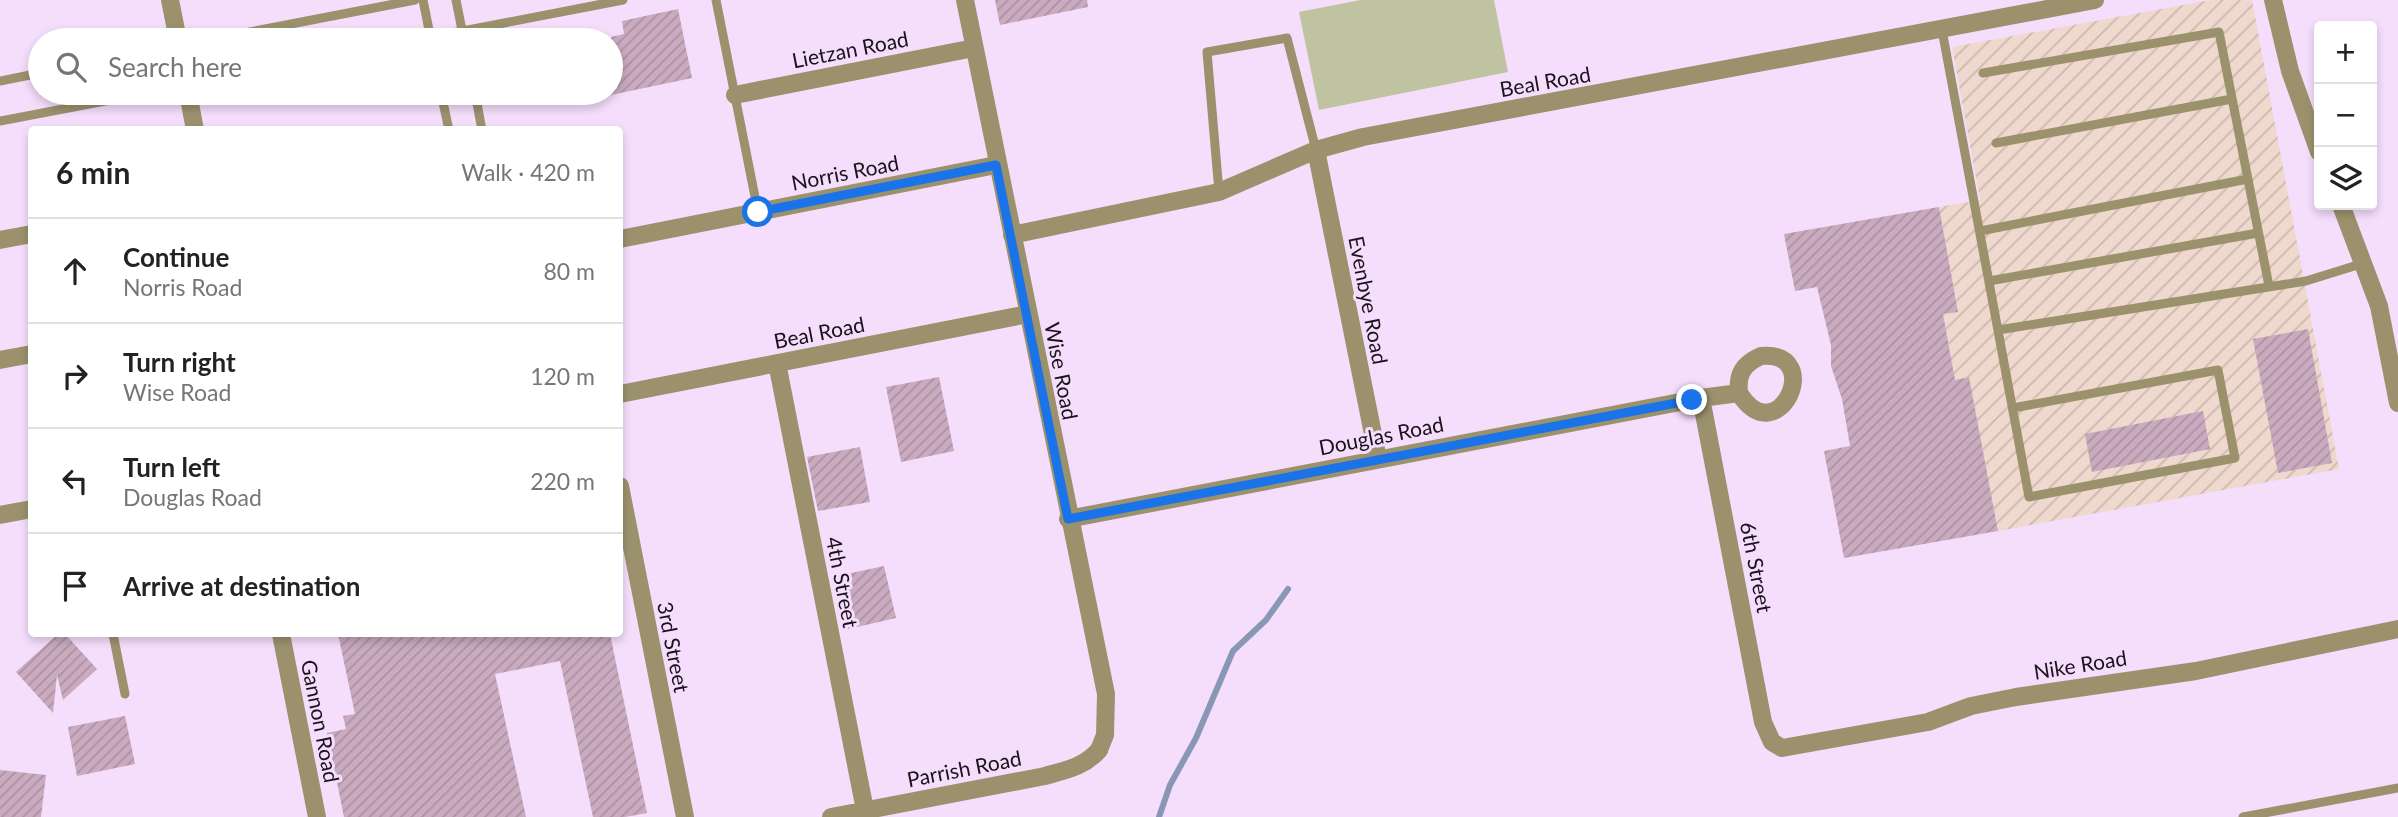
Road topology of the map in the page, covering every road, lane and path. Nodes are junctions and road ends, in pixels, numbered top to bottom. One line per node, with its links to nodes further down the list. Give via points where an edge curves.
1 (170, 0): 10 (street)
2 (415, 0): 11 (lane)
3 (423, 0): 12 (lane)
4 (456, 0): 13 (lane)
5 (623, 0): 14 (lane)
6 (716, 0): 20 (lane)
7 (965, 0): 16 (street, Wise Road)
8 (2095, 0): 15 (street, Beal Road)
9 (2273, 0): 31 (street, via 2290,71)
10 (176, 28)
11 (270, 28)
12 (429, 28)
13 (461, 28)
14 (499, 28)
15 (1942, 30): 32 (street, Beal Road, via 1363,137); 38 (lane)
16 (974, 48): 20 (street, Lietzan Road); 33 (street, Wise Road)
17 (1983, 74): 21 (lane, via 2220,32)
18 (28, 75): 19 (lane)
19 (0, 81)
20 (735, 95): 37 (lane)
21 (2232, 99): 30 (lane); 34 (lane)
22 (84, 105): 26 (lane)
23 (190, 105): 27 (street)
24 (444, 105): 28 (lane)
25 (477, 105): 29 (lane)
26 (0, 121)
27 (194, 126)
28 (448, 126)
29 (481, 126)
30 (1996, 143)
31 (2317, 147)
32 (1316, 150): 35 (street, Beal Road); 35 (lane, via 1287,38 1207,52); 57 (street, Evenbye Road)
33 (996, 165): 37 (street, Norris Road); 41 (street, Wise Road)
34 (2248, 179): 38 (lane); 39 (lane)
35 (1219, 192): 41 (street, Beal Road)
36 (2343, 210): 44 (street)
37 (758, 212): 42 (street, Norris Road)
38 (1980, 231): 45 (lane)
39 (2258, 233): 45 (lane); 46 (lane)
40 (28, 235): 43 (street)
41 (1012, 235): 47 (street, Wise Road)
42 (623, 238)
43 (0, 240)
44 (2365, 263): 46 (lane, via 2306,281); 55 (street, via 2379,306)
45 (1989, 281): 48 (lane)
46 (2269, 286): 48 (lane)
47 (1028, 314): 51 (street, Beal Road); 61 (street, Wise Road)
48 (1998, 330): 56 (lane)
49 (28, 355): 50 (street)
50 (0, 360)
51 (777, 363): 52 (street, Beal Road); 69 (street, 4th Street)
52 (623, 393)
53 (1739, 393): 54 (street, Douglas Road)
54 (1701, 398): 57 (street, Douglas Road); 66 (street, 6th Street, via 1763,722)
55 (2398, 403)
56 (2012, 408): 56 (lane, via 2029,497 2235,458 2218,370)
57 (1378, 459): 61 (street, Douglas Road)
58 (623, 501): 71 (street, 3rd Street)
59 (28, 510): 60 (street)
60 (0, 515)
61 (1068, 519): 67 (street, Wise Road, via 1106,694 1105,735)
62 (2398, 629): 66 (street, Nike Road, via 2196,671 1970,706 1928,722 1798,747 1782,748)
63 (114, 637): 65 (lane)
64 (282, 637): 70 (street, Gannon Road)
65 (125, 694)
66 (1772, 742)
67 (1099, 750): 69 (street, Parrish Road, via 1089,761 1066,771)
68 (2398, 788): 73 (lane)
69 (865, 810): 72 (street, Parrish Road)
70 (317, 817)
71 (685, 817)
72 (831, 817)
73 (2243, 817)

